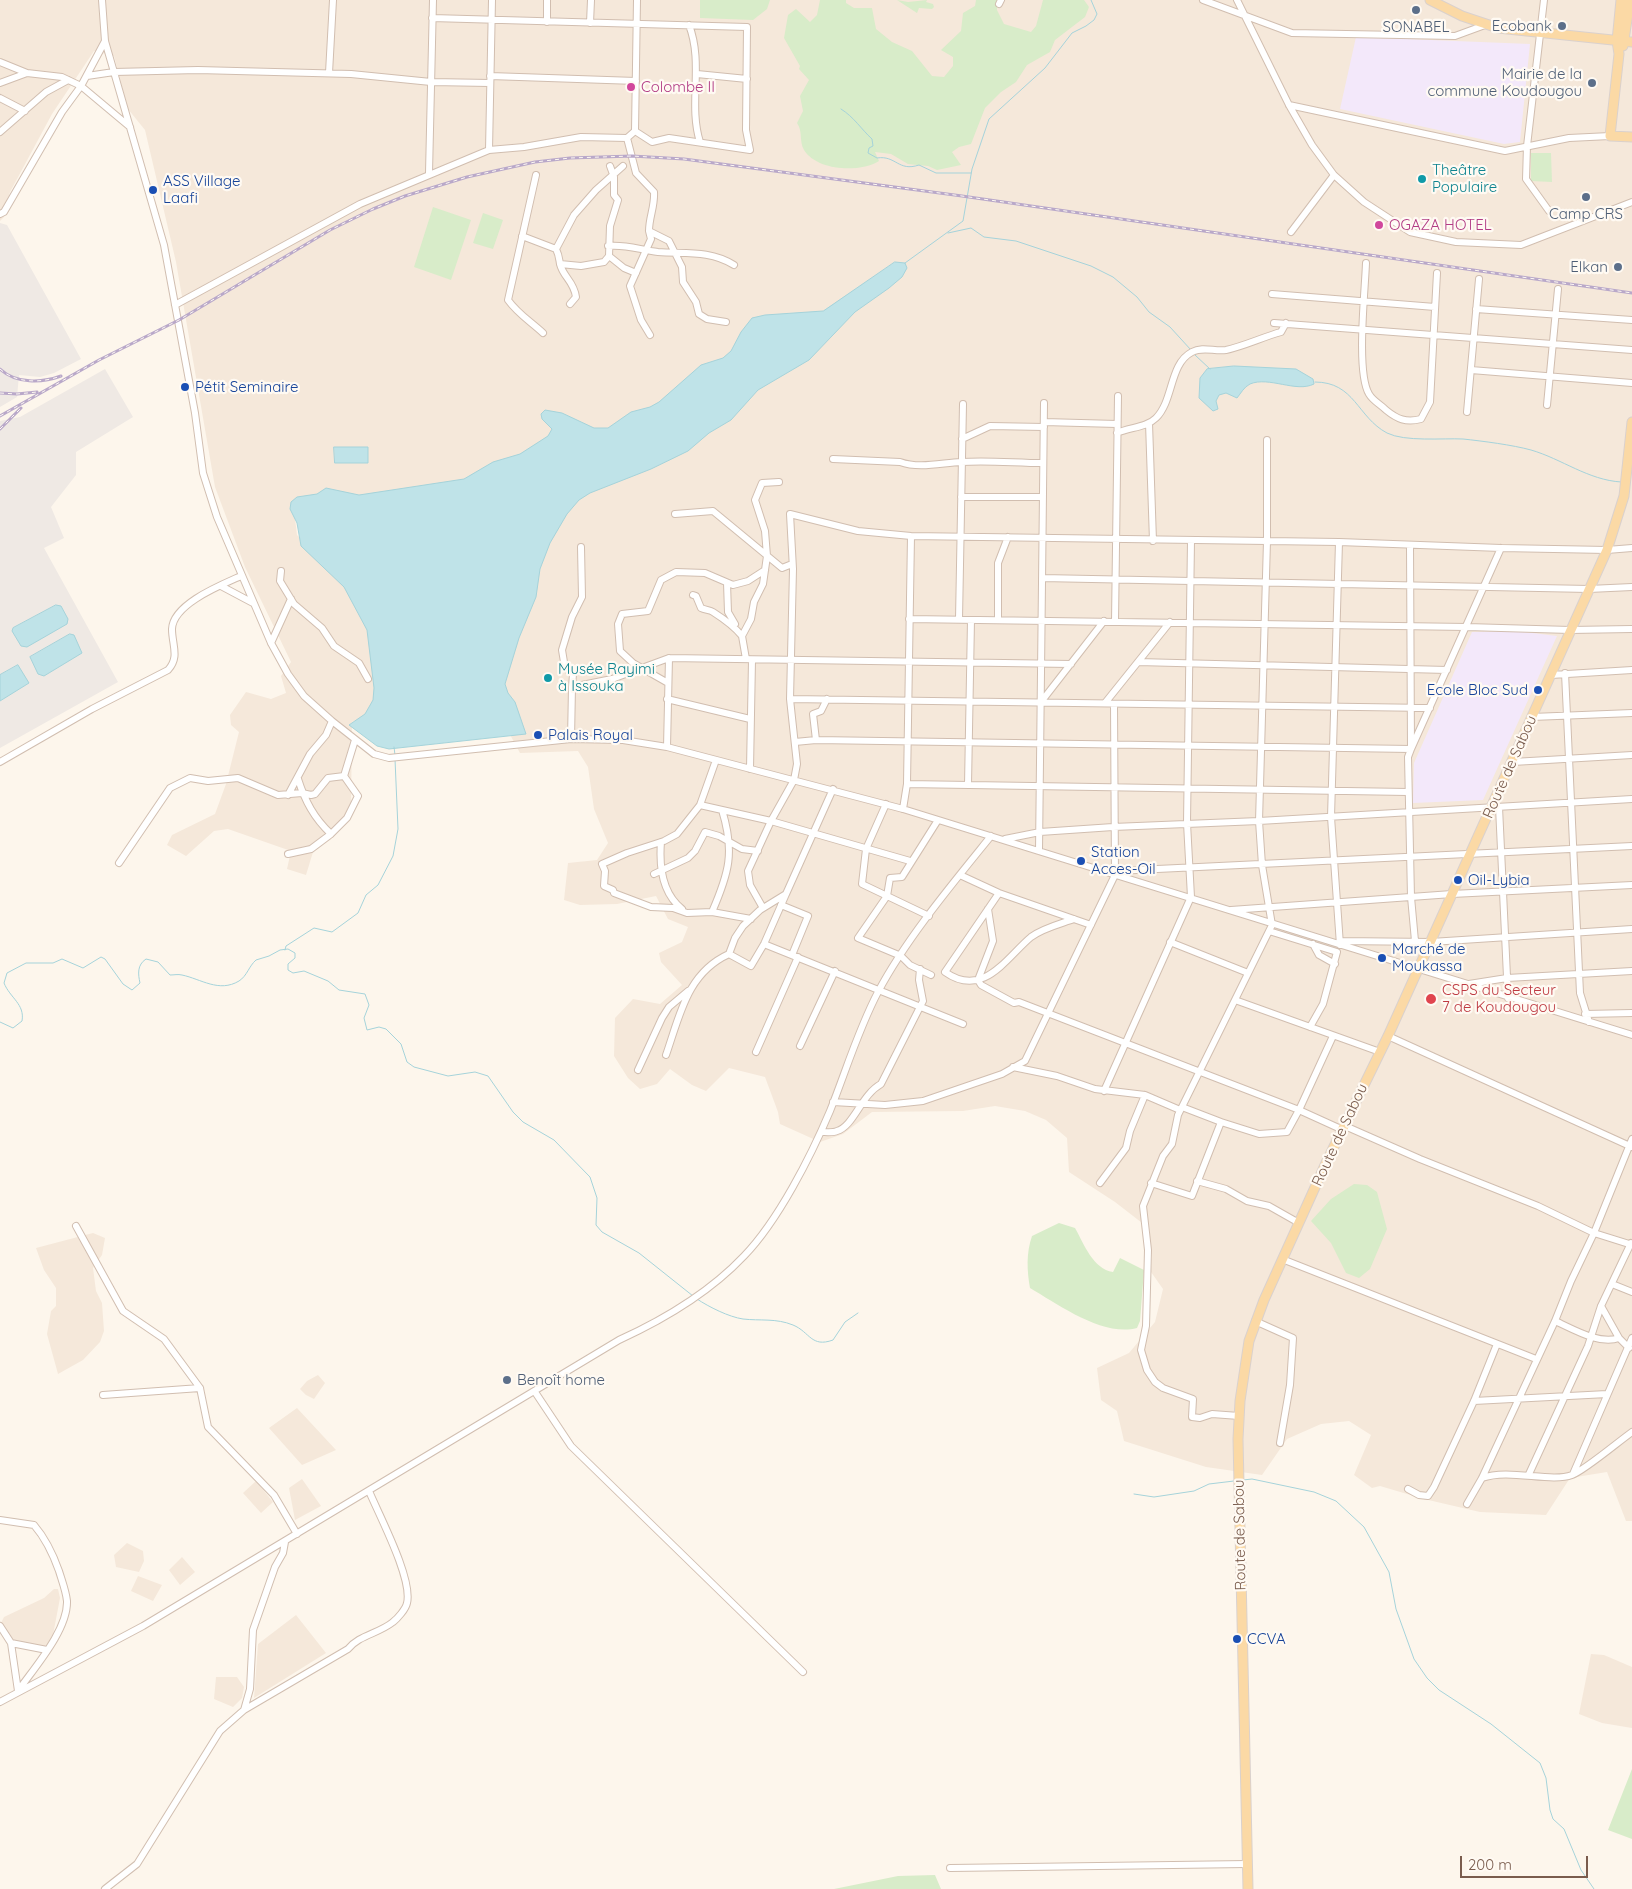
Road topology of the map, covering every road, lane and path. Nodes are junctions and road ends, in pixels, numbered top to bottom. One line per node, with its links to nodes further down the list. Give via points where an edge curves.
1 (102, 0): 23 (street)
2 (333, 0): 27 (street)
3 (433, 0): 15 (street)
4 (492, 0): 16 (street)
5 (547, 0): 17 (street)
6 (591, 0): 18 (street)
7 (637, 0): 19 (street)
8 (1203, 0): 14 (street)
9 (1238, 0): 14 (street)
10 (1430, 0): 20 (main road)
11 (1544, 0): 22 (street)
12 (1621, 0): 24 (main road)
13 (1630, 0): 24 (main road)
14 (1245, 16): 20 (street, via 1292,33 1455,36); 39 (street)
15 (432, 18): 16 (street); 35 (street)
16 (491, 20): 17 (street); 33 (street)
17 (547, 22): 18 (street)
18 (590, 23): 19 (street)
19 (637, 24): 21 (street); 34 (street)
20 (1485, 25): 22 (main road)
21 (688, 26): 29 (street, via 695,41); 31 (street, via 747,27)
22 (1542, 33): 24 (main road); 48 (street)
23 (105, 41): 26 (street); 30 (street)
24 (1624, 42): 44 (main road, via 1619,54)
25 (0, 62): 28 (street)
26 (114, 72): 27 (street); 30 (street); 41 (street)
27 (329, 73): 35 (street)
28 (27, 74): 32 (street); 36 (street)
29 (697, 74): 31 (street); 47 (street, via 695,127)
30 (87, 76): 37 (street)
31 (747, 79): 47 (street, via 746,130 750,150)
32 (68, 80): 37 (street); 40 (street, via 46,92)
33 (490, 80): 34 (street); 35 (street); 49 (street)
34 (636, 81): 42 (street)
35 (431, 82): 52 (street)
36 (0, 83)
37 (82, 86): 41 (street); 58 (street, via 62,112)
38 (0, 98): 40 (street)
39 (1289, 105): 48 (street, via 1504,151); 54 (street)
40 (25, 111): 43 (street)
41 (131, 127): 77 (street, via 164,246)
42 (635, 131): 46 (street); 47 (street, via 652,142 669,138)
43 (0, 132)
44 (1610, 136): 45 (main road); 48 (street, via 1569,138)
45 (1632, 137)
46 (627, 138): 49 (street, via 581,137); 59 (street, via 636,173 654,192 655,205)
47 (700, 142)
48 (1527, 146): 57 (street, via 1526,178)
49 (489, 150): 52 (street)
50 (610, 166): 55 (street)
51 (623, 166): 55 (street)
52 (429, 173): 77 (street, via 360,204)
53 (536, 175): 61 (street)
54 (1334, 175): 56 (street, via 1364,202 1410,232 1456,242 1521,246); 60 (street)
55 (614, 177): 62 (street, via 612,186 618,200); 63 (street, via 596,190 574,215)
56 (1632, 202)
57 (1549, 211)
58 (0, 214)
59 (648, 231): 64 (street, via 651,239); 65 (street, via 669,241)
60 (1291, 232)
61 (522, 236): 63 (street); 86 (street, via 508,300 518,314)
62 (608, 246): 64 (street, via 622,244); 66 (street)
63 (556, 249): 67 (street)
64 (646, 249): 65 (street); 70 (street)
65 (673, 251): 69 (street, via 711,255); 82 (street, via 682,267 683,282 696,302 699,314)
66 (609, 256): 67 (street, via 604,262 591,265); 70 (street, via 624,268)
67 (560, 264): 76 (street, via 575,292 576,297)
68 (1366, 264): 75 (street)
69 (734, 265)
70 (636, 272): 87 (street, via 630,286 641,320)
71 (1437, 273): 78 (street)
72 (1479, 279): 79 (street)
73 (1558, 289): 80 (street)
74 (1272, 294): 75 (street)
75 (1364, 302): 78 (street); 85 (street)
76 (570, 304)
77 (175, 305): 132 (street, via 203,473)
78 (1435, 307): 88 (street)
79 (1476, 309): 80 (street); 89 (street)
80 (1556, 315): 81 (street); 90 (street)
81 (1632, 320)
82 (726, 322)
83 (1274, 322): 84 (street)
84 (1286, 323): 85 (street); 101 (street, via 1281,332 1226,350 1192,352 1180,364 1166,402)
85 (1362, 329): 88 (street); 88 (street, via 1363,376 1368,393 1391,416 1404,421 1421,419 1429,406)
86 (543, 333)
87 (650, 335)
88 (1434, 335): 89 (street)
89 (1474, 338): 90 (street); 92 (street)
90 (1553, 344): 91 (street); 93 (street)
91 (1632, 350)
92 (1471, 370): 93 (street); 99 (street)
93 (1550, 376): 94 (street); 98 (street)
94 (1632, 383)
95 (1118, 396): 103 (street)
96 (1044, 403): 102 (street)
97 (963, 404): 105 (street)
98 (1547, 405)
99 (1467, 412)
100 (1632, 422): 127 (main road, Route de Sabou, via 1618,521)
101 (1149, 423): 104 (street); 119 (street)
102 (1044, 424): 103 (street); 105 (street, via 990,426); 109 (street)
103 (1117, 424): 104 (street)
104 (1117, 433): 118 (street)
105 (962, 439): 108 (street)
106 (1268, 440): 121 (street)
107 (833, 459): 108 (street, via 940,465)
108 (962, 462): 109 (street); 111 (street)
109 (1044, 463): 112 (street)
110 (779, 482): 128 (street, via 762,483 755,500 765,532)
111 (961, 497): 112 (street); 115 (street)
112 (1043, 497): 117 (street)
113 (675, 514): 128 (street, via 713,511)
114 (910, 536): 115 (street); 129 (street, via 858,531 790,514); 147 (street)
115 (961, 536): 116 (street); 148 (street)
116 (1008, 537): 117 (street); 150 (street, via 998,563)
117 (1043, 538): 118 (street); 133 (street)
118 (1116, 540): 119 (street); 134 (street)
119 (1152, 541): 120 (street)
120 (1190, 541): 121 (street); 135 (street)
121 (1267, 541): 122 (street); 137 (street)
122 (1339, 542): 123 (street); 138 (street)
123 (1410, 546): 125 (street); 140 (street)
124 (581, 547): 183 (street, via 582,597 562,650 565,668 572,674)
125 (1502, 548): 127 (street); 141 (street)
126 (1632, 548): 127 (street)
127 (1607, 550): 143 (main road, Route de Sabou)
128 (767, 556): 129 (street, via 782,568); 130 (street)
129 (792, 564): 166 (street)
130 (765, 570): 136 (street, via 748,581 733,585); 162 (street, via 751,619)
131 (281, 571): 145 (street, via 280,581)
132 (241, 576): 139 (street); 146 (street)
133 (1042, 578): 134 (street); 151 (street)
134 (1116, 580): 135 (street); 153 (street)
135 (1190, 581): 137 (street); 155 (street)
136 (727, 583): 162 (street, via 728,612); 175 (street, via 705,573 676,572 661,580 648,611 622,614 618,624 620,651)
137 (1266, 583): 138 (street); 156 (street)
138 (1338, 584): 140 (street); 157 (street)
139 (221, 586): 146 (street); 218 (street, via 183,609 175,619 172,628 176,654 174,664 168,670)
140 (1410, 586): 141 (street); 158 (street)
141 (1486, 587): 143 (street); 159 (street)
142 (1632, 587): 143 (street)
143 (1589, 589): 161 (main road, Route de Sabou)
144 (693, 595): 162 (street, via 701,608 729,622)
145 (291, 599): 163 (street); 181 (street, via 322,628 334,646 359,663)
146 (253, 603): 163 (street)
147 (909, 619): 148 (street); 167 (street)
148 (959, 620): 149 (street)
149 (971, 620): 150 (street); 168 (street)
150 (998, 620): 151 (street)
151 (1042, 621): 152 (street); 170 (street)
152 (1104, 622): 153 (street); 172 (street)
153 (1116, 622): 154 (street)
154 (1170, 622): 155 (street); 169 (street)
155 (1190, 623): 156 (street); 171 (street)
156 (1265, 624): 157 (street); 173 (street)
157 (1336, 625): 158 (street); 174 (street)
158 (1410, 626): 159 (street); 176 (street)
159 (1467, 627): 161 (street); 177 (street)
160 (1632, 629): 161 (street)
161 (1570, 630): 180 (main road, Route de Sabou)
162 (742, 636): 165 (street)
163 (271, 643): 201 (street, via 298,688)
164 (669, 658): 165 (street); 175 (street); 182 (street)
165 (748, 660): 166 (street); 200 (street)
166 (791, 660): 167 (street); 185 (street)
167 (909, 662): 168 (street); 187 (street)
168 (970, 662): 170 (street); 188 (street)
169 (1138, 662): 171 (street); 190 (street)
170 (1042, 663): 172 (street); 189 (street)
171 (1189, 663): 173 (street); 192 (street)
172 (1071, 664): 189 (street)
173 (1263, 665): 174 (street); 193 (street)
174 (1335, 667): 176 (street); 194 (street)
175 (643, 669): 182 (street); 183 (street)
176 (1410, 669): 177 (street); 195 (street)
177 (1447, 670): 196 (street)
178 (1632, 670): 179 (street)
179 (1565, 673): 180 (street); 198 (street)
180 (1551, 675): 199 (main road, Route de Sabou)
181 (368, 679)
182 (668, 683): 184 (street)
183 (572, 687): 202 (street)
184 (667, 699): 200 (street); 211 (street)
185 (790, 699): 186 (street); 205 (street)
186 (827, 699): 187 (street); 204 (street, via 822,711 813,714)
187 (908, 700): 188 (street); 206 (street)
188 (970, 701): 189 (street); 207 (street)
189 (1041, 702): 190 (street); 208 (street)
190 (1105, 703): 191 (street)
191 (1114, 704): 192 (street); 209 (street)
192 (1188, 704): 193 (street); 210 (street)
193 (1262, 706): 194 (street); 212 (street)
194 (1334, 706): 195 (street); 213 (street)
195 (1410, 708): 196 (street); 214 (street)
196 (1430, 708): 214 (street)
197 (1632, 712): 198 (street)
198 (1567, 716): 199 (street); 216 (street)
199 (1532, 717): 219 (main road, Route de Sabou)
200 (750, 719): 220 (street)
201 (332, 721): 203 (street); 222 (street)
202 (571, 739): 203 (street, via 390,758 374,754); 211 (street, via 623,740)
203 (354, 740): 221 (street)
204 (816, 740): 205 (street); 206 (street)
205 (795, 742): 223 (street, via 797,764)
206 (907, 742): 207 (street); 224 (street)
207 (969, 743): 208 (street); 225 (street)
208 (1041, 744): 209 (street); 226 (street)
209 (1114, 745): 210 (street); 227 (street)
210 (1188, 746): 212 (street); 228 (street)
211 (666, 747): 217 (street)
212 (1261, 747): 213 (street); 230 (street)
213 (1333, 748): 214 (street); 231 (street)
214 (1411, 749): 233 (street)
215 (1632, 755): 216 (street)
216 (1569, 758): 219 (street); 236 (street)
217 (716, 760): 220 (street); 238 (street)
218 (0, 762)
219 (1513, 762): 239 (main road, Route de Sabou)
220 (750, 769): 223 (street)
221 (344, 776): 232 (street, via 328,778 315,794); 251 (street, via 358,796 347,818)
222 (298, 779): 232 (street); 234 (street)
223 (794, 780): 229 (street); 245 (street)
224 (907, 784): 225 (street); 240 (street)
225 (968, 785): 226 (street)
226 (1041, 786): 227 (street); 249 (street)
227 (1114, 787): 228 (street); 248 (street)
228 (1187, 788): 230 (street); 247 (street)
229 (833, 789): 237 (street); 250 (street)
230 (1260, 789): 231 (street); 246 (street)
231 (1331, 790): 233 (street); 243 (street)
232 (302, 792): 234 (street); 251 (street, via 316,820)
233 (1408, 792): 242 (street)
234 (288, 795): 267 (street, via 267,793 238,778 182,780 170,788)
235 (1632, 799): 236 (street)
236 (1571, 803): 239 (street); 258 (street)
237 (886, 804): 240 (street); 257 (street)
238 (700, 805): 241 (street); 254 (street, via 677,834)
239 (1496, 807): 242 (street); 261 (street); 263 (main road, Route de Sabou)
240 (903, 809): 244 (street)
241 (722, 810): 245 (street); 255 (street)
242 (1408, 811): 243 (street); 264 (street)
243 (1331, 817): 246 (street); 266 (street)
244 (938, 820): 252 (street); 265 (street)
245 (771, 821): 250 (street); 259 (street)
246 (1259, 821): 247 (street); 268 (street)
247 (1187, 823): 248 (street); 269 (street)
248 (1113, 827): 249 (street); 271 (street)
249 (1040, 832): 253 (street); 260 (street)
250 (812, 833): 257 (street); 278 (street)
251 (331, 834): 262 (street, via 311,849)
252 (991, 836): 253 (street); 273 (street)
253 (1002, 840): 260 (street)
254 (661, 842): 270 (street); 290 (street, via 602,864 606,871 604,886 651,907 673,908)
255 (730, 843): 259 (street); 270 (street, via 705,832 688,858); 289 (street, via 724,886)
256 (1632, 846): 258 (street)
257 (866, 849): 265 (street); 280 (street, via 862,884)
258 (1574, 849): 261 (street); 275 (street)
259 (758, 851): 285 (street, via 748,870 750,885)
260 (1039, 851): 271 (street)
261 (1501, 853): 263 (street); 276 (street)
262 (288, 854)
263 (1471, 854): 264 (street); 279 (main road, Route de Sabou)
264 (1410, 857): 266 (street); 282 (street)
265 (910, 861): 280 (street, via 902,877 890,878)
266 (1335, 861): 268 (street); 283 (street)
267 (119, 863)
268 (1262, 865): 269 (street); 286 (street)
269 (1189, 868): 271 (street); 281 (street)
270 (663, 870): 272 (street); 290 (street, via 667,893)
271 (1116, 873): 281 (street); 294 (street)
272 (654, 874)
273 (960, 875): 277 (street); 291 (street)
274 (1632, 885): 275 (street)
275 (1576, 889): 276 (street); 297 (street)
276 (1503, 892): 279 (street); 298 (street)
277 (999, 893): 287 (street); 293 (street)
278 (786, 894): 284 (street); 285 (street)
279 (1452, 894): 282 (street); 301 (main road, Route de Sabou)
280 (887, 896): 291 (street); 307 (street, via 858,938)
281 (1191, 897): 288 (street); 300 (street)
282 (1411, 897): 283 (street); 299 (street)
283 (1338, 902): 286 (street); 302 (street)
284 (781, 905): 303 (street); 306 (street, via 808,916)
285 (763, 908): 292 (street)
286 (1267, 908): 288 (street); 295 (street)
287 (988, 909): 317 (street, via 992,941); 317 (street, via 945,972 966,981)
288 (1227, 910): 295 (street)
289 (712, 912): 290 (street); 292 (street)
290 (687, 914)
291 (928, 916): 307 (street)
292 (751, 919): 305 (street, via 735,938)
293 (1074, 919): 294 (street); 317 (street, via 1032,937 1001,969)
294 (1091, 925): 325 (street)
295 (1271, 928): 302 (street); 304 (street); 313 (street)
296 (1632, 929): 297 (street)
297 (1577, 932): 298 (street); 314 (street)
298 (1505, 936): 301 (street); 316 (street)
299 (1415, 940): 301 (street); 302 (street)
300 (1170, 942): 313 (street); 333 (street)
301 (1431, 942): 309 (main road, Route de Sabou)
302 (1340, 943): 309 (street)
303 (764, 944): 305 (street, via 751,966); 306 (street)
304 (1313, 944): 308 (street, via 1320,956); 308 (street, via 1337,952)
305 (729, 954): 320 (street, via 702,971)
306 (795, 956): 311 (street); 335 (street)
307 (901, 956): 310 (street); 319 (street)
308 (1335, 964): 329 (street, via 1323,1004)
309 (1418, 968): 318 (street); 332 (main road, Route de Sabou)
310 (920, 969): 315 (street); 323 (street)
311 (835, 971): 319 (street); 334 (street)
312 (1632, 972): 314 (street)
313 (1248, 973): 322 (street)
314 (1579, 974): 316 (street); 326 (street)
315 (931, 975)
316 (1507, 978): 318 (street); 321 (street)
317 (978, 980): 325 (street, via 1007,1000)
318 (1466, 985): 321 (street)
319 (880, 989): 323 (street); 343 (street, via 854,1043)
320 (689, 990): 337 (street); 339 (street, via 666,1012)
321 (1508, 998): 327 (street)
322 (1235, 1000): 329 (street); 340 (street)
323 (921, 1006): 328 (street); 344 (street, via 881,1084)
324 (1632, 1013): 326 (street)
325 (1048, 1014): 333 (street); 338 (street, via 1025,1060)
326 (1585, 1014): 327 (street)
327 (1589, 1022): 330 (street)
328 (963, 1024)
329 (1310, 1027): 331 (street)
330 (1632, 1035)
331 (1333, 1036): 336 (street); 346 (street)
332 (1388, 1036): 336 (main road, Route de Sabou); 350 (street)
333 (1124, 1044): 340 (street); 341 (street)
334 (800, 1046)
335 (756, 1052)
336 (1380, 1052): 348 (main road, Route de Sabou)
337 (666, 1055)
338 (1013, 1067): 341 (street); 344 (street, via 1002,1074 923,1101 901,1105)
339 (638, 1070)
340 (1200, 1074): 345 (street); 346 (street)
341 (1104, 1091): 342 (street)
342 (1145, 1095): 345 (street); 352 (street, via 1126,1148)
343 (833, 1102): 344 (street); 349 (street)
344 (860, 1104): 349 (street, via 850,1121 837,1131)
345 (1181, 1108): 347 (street); 353 (street, via 1172,1144)
346 (1299, 1110): 347 (street, via 1287,1132 1259,1134); 348 (street)
347 (1221, 1122): 351 (street)
348 (1344, 1128): 354 (main road, Route de Sabou); 356 (street, via 1538,1206)
349 (821, 1132): 371 (street, via 784,1199 753,1246 732,1268 690,1301)
350 (1631, 1144): 356 (street)
351 (1197, 1181): 353 (street, via 1192,1196); 354 (street, via 1269,1206)
352 (1100, 1183)
353 (1151, 1184): 377 (street, via 1143,1206 1148,1250 1146,1326 1141,1350 1147,1370 1163,1388 1193,1399 1192,1417 1212,1414)
354 (1299, 1223): 358 (main road, Route de Sabou)
355 (76, 1226): 370 (street, via 123,1311 164,1339)
356 (1594, 1233): 357 (street); 362 (street)
357 (1631, 1244): 359 (street)
358 (1282, 1259): 363 (main road, Route de Sabou); 367 (street)
359 (1612, 1284): 360 (street); 361 (street)
360 (1632, 1292)
361 (1601, 1306): 364 (street); 365 (street)
362 (1554, 1321): 364 (street); 369 (street)
363 (1255, 1322): 377 (main road, Route de Sabou, via 1247,1348); 379 (street, via 1293,1338 1290,1385)
364 (1590, 1336): 365 (street, via 1607,1340); 374 (street)
365 (1619, 1338): 368 (street)
366 (1632, 1338): 368 (street)
367 (1497, 1344): 369 (street); 376 (street)
368 (1629, 1348): 372 (street)
369 (1536, 1360): 375 (street)
370 (200, 1388): 373 (street); 387 (street, via 208,1427 274,1495)
371 (535, 1392): 384 (street); 392 (street, via 571,1446)
372 (1607, 1394): 374 (street); 381 (street)
373 (103, 1395)
374 (1565, 1396): 375 (street); 380 (street)
375 (1520, 1398): 376 (street); 382 (street)
376 (1474, 1401): 383 (street, via 1428,1496)
377 (1239, 1416): 396 (main road, Route de Sabou)
378 (1632, 1432): 381 (street)
379 (1280, 1443)
380 (1529, 1474): 381 (street); 382 (street)
381 (1572, 1475)
382 (1482, 1478): 385 (street)
383 (1408, 1489)
384 (369, 1490): 387 (street); 395 (street, via 406,1576 407,1604 394,1621 355,1640 348,1649)
385 (1467, 1504)
386 (0, 1520): 391 (street, via 34,1525 45,1537 56,1561 67,1602 62,1625)
387 (297, 1534): 388 (street)
388 (285, 1542): 393 (street, via 143,1626); 395 (street, via 253,1630 250,1689)
389 (0, 1626): 390 (street)
390 (11, 1643): 391 (street); 393 (street)
391 (47, 1650): 393 (street)
392 (803, 1672)
393 (18, 1691): 394 (street)
394 (0, 1702)
395 (244, 1710): 398 (street, via 220,1731 137,1864)
396 (1248, 1864): 397 (street); 399 (main road, Route de Sabou)
397 (950, 1868)
398 (105, 1889)
399 (1248, 1889)

